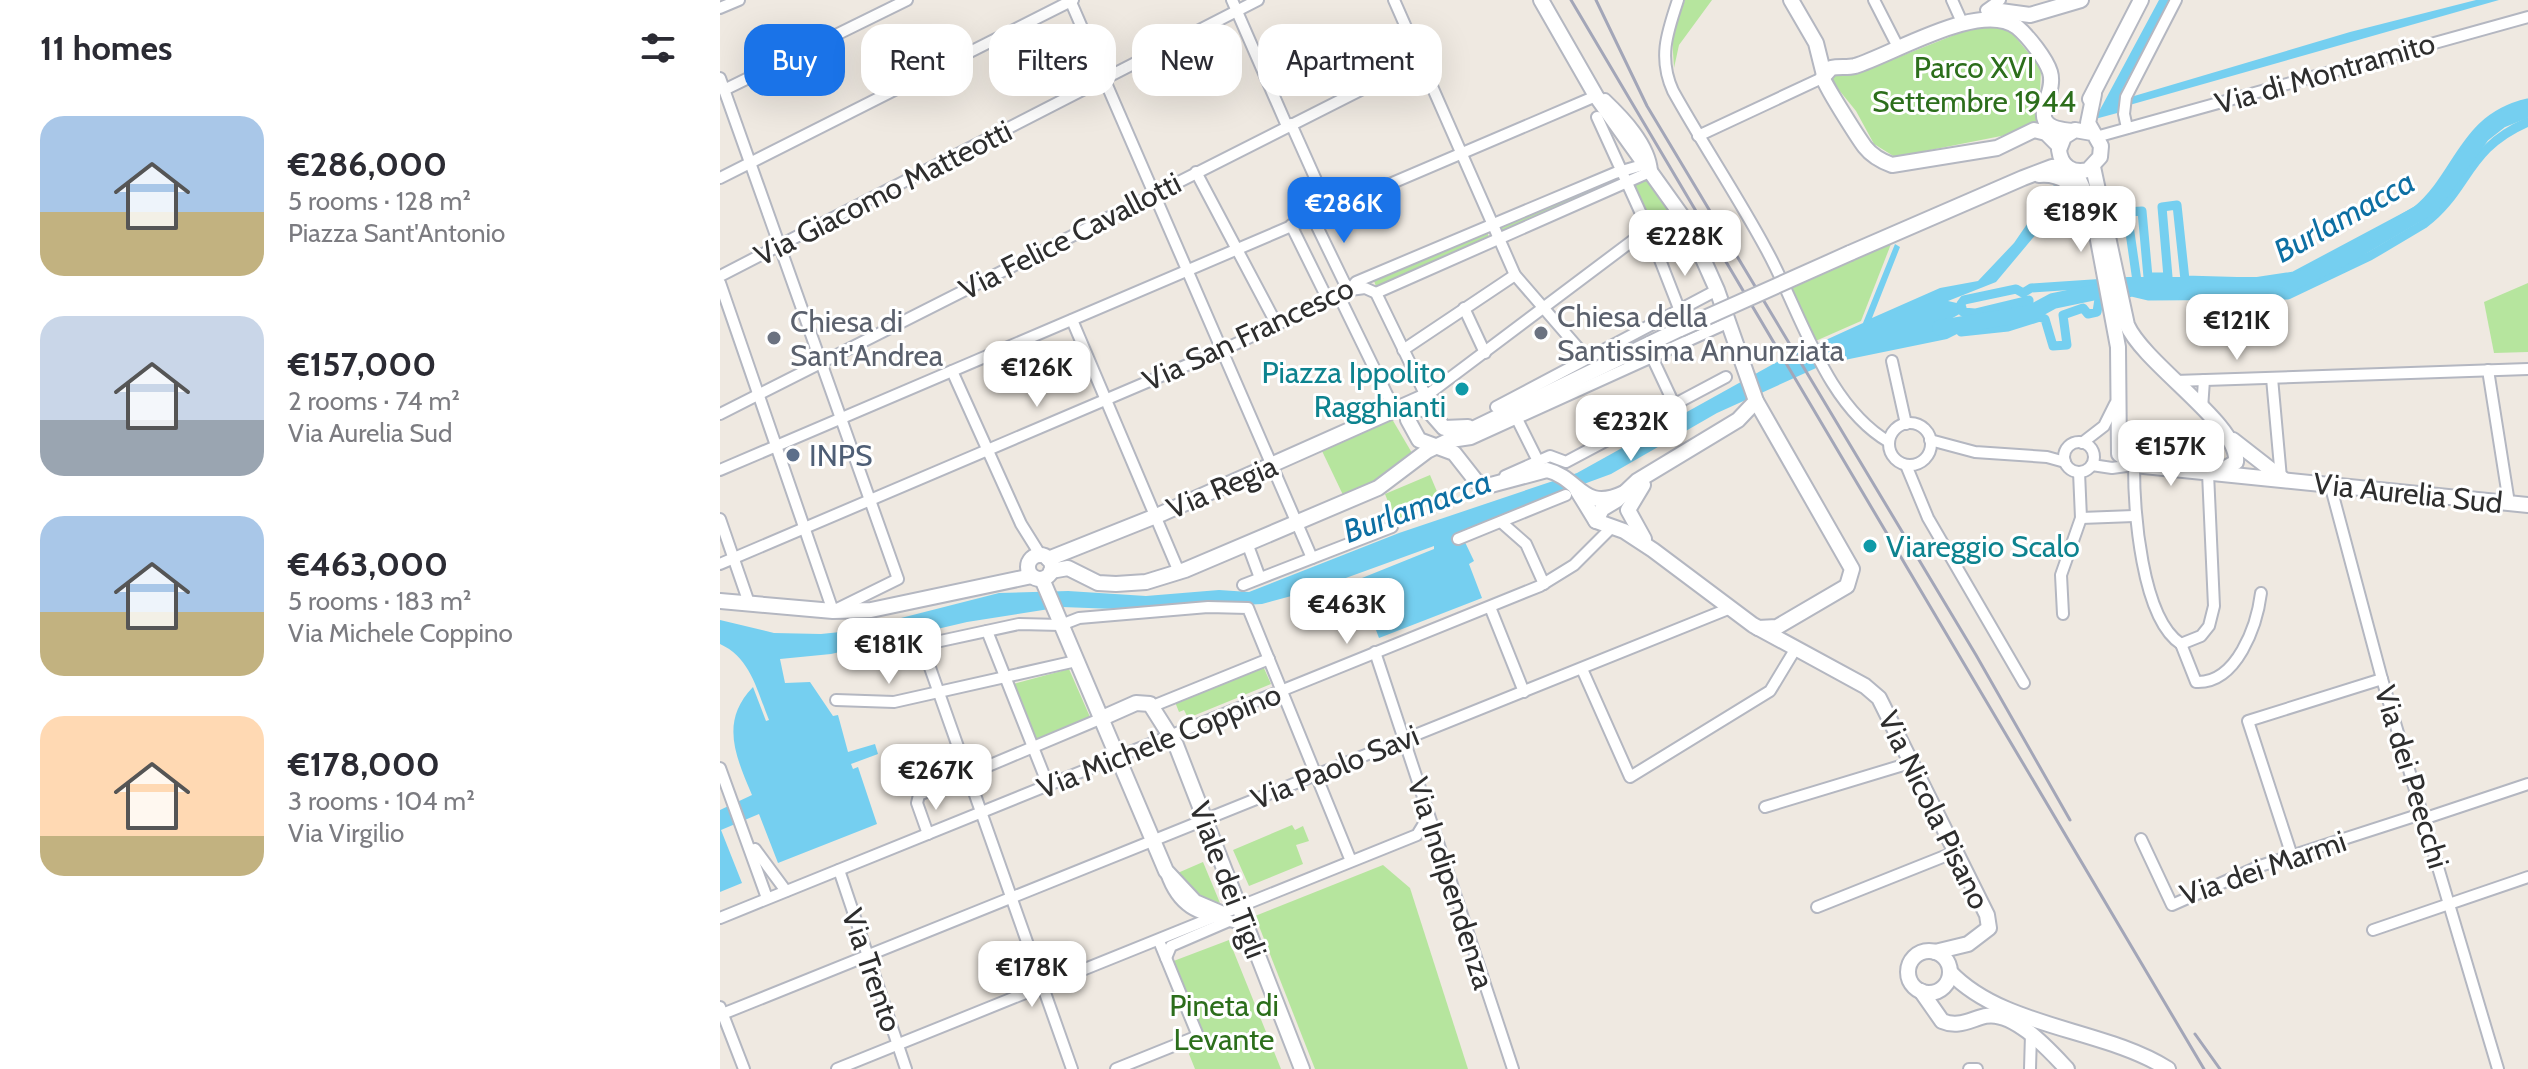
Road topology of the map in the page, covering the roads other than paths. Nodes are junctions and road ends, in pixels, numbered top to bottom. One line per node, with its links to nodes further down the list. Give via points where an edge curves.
1 (739, 0): 16 (street)
2 (907, 0): 28 (street)
3 (1071, 0): 20 (street); 43 (street)
4 (1258, 0): 15 (street, Via Giacomo Matteotti)
5 (1394, 0): 21 (street)
6 (1541, 0): 29 (street)
7 (1678, 0): 39 (street, via 1664,43 1665,69)
8 (1791, 0): 22 (street)
9 (1874, 0): 23 (street)
10 (1952, 0): 19 (street)
11 (2081, 0): 17 (street)
12 (2141, 0): 30 (street)
13 (2176, 0): 38 (street, via 2126,97)
14 (1995, 3): 17 (street); 19 (street)
15 (1235, 5): 25 (street, Via Giacomo Matteotti); 36 (street)
16 (720, 8)
17 (2016, 14): 19 (street, via 2002,20); 37 (street, via 2050,72 2045,119 2053,127)
18 (2528, 17): 38 (street, Via di Montramito)
19 (1964, 19): 23 (street)
20 (1081, 24)
21 (1404, 24)
22 (1816, 43): 24 (street); 26 (street)
23 (1898, 47): 24 (street, via 1854,66)
24 (1838, 66): 26 (street)
25 (1116, 74)
26 (1823, 76): 39 (street); 42 (street, via 1865,147 1892,165 1997,148 2034,130 2046,133)
27 (720, 78): 28 (street)
28 (724, 90): 43 (street)
29 (1595, 94): 41 (street); 45 (street)
30 (2094, 94): 37 (street); 40 (street, via 2088,117)
31 (1073, 96): 60 (street, Via Giacomo Matteotti)
32 (1112, 96): 51 (street)
33 (1347, 96): 36 (street, Via Felice Cavallotti)
34 (1435, 96): 41 (street)
35 (1597, 117): 46 (street)
36 (1289, 125): 47 (street, Via Felice Cavallotti); 52 (street)
37 (2074, 130): 40 (street); 42 (street)
38 (2124, 130): 40 (street, Via di Montramito)
39 (1698, 136): 116 (street, via 1750,219 1830,376 1861,419)
40 (2096, 140): 44 (street)
41 (1460, 154): 52 (street); 55 (street)
42 (2065, 159): 44 (street); 49 (street); 57 (street, via 2087,192)
43 (751, 163): 48 (street); 60 (street)
44 (2093, 167): 64 (street)
45 (1649, 168): 46 (street, Via San Francesco); 50 (street, Via San Francesco); 54 (street)
46 (1621, 171): 50 (street); 55 (street, Via San Francesco)
47 (1196, 172): 51 (street, Via Felice Cavallotti); 61 (street)
48 (720, 178)
49 (2023, 178): 57 (street, via 2053,175 2067,181); 81 (street, bridge, via 1850,253)
50 (1626, 185): 58 (street); 59 (street, Via San Francesco)
51 (1155, 194): 63 (street); 88 (street, Via Felice Cavallotti)
52 (1329, 209): 53 (street)
53 (1312, 216): 56 (street); 62 (street)
54 (1683, 216): 58 (street, Via Regia); 70 (street)
55 (1491, 224): 59 (street); 69 (street, Via San Francesco, via 1356,282)
56 (1291, 225): 61 (street); 67 (street)
57 (2095, 225): 64 (street)
58 (1648, 229): 76 (street, Via Regia); 77 (street)
59 (1499, 241): 65 (street); 71 (street, Via San Francesco)
60 (780, 245): 66 (street, Via Giacomo Matteotti); 88 (street)
61 (1237, 249): 63 (street); 80 (street)
62 (1335, 268): 67 (street, via 1330,279); 69 (street)
63 (1188, 269): 78 (street); 82 (street)
64 (2111, 274): 74 (street)
65 (1515, 275): 75 (street); 76 (street)
66 (720, 276)
67 (1319, 281): 73 (street)
68 (720, 283): 96 (street)
69 (1350, 290): 71 (street); 72 (street, Via San Francesco)
70 (1717, 290): 77 (street); 79 (street)
71 (1376, 293): 83 (street)
72 (1339, 296): 73 (street, Via San Francesco); 104 (street)
73 (1328, 300): 80 (street, Via San Francesco)
74 (2116, 305): 95 (street, Via Aurelia Sud, via 2135,340); 97 (street)
75 (1464, 308): 83 (street); 84 (street)
76 (1544, 309): 84 (street, Via Regia); 86 (street)
77 (1679, 310): 81 (street); 86 (street)
78 (1072, 320): 91 (street); 99 (street)
79 (1727, 323): 81 (street); 100 (street)
80 (1277, 325): 82 (street, Via San Francesco)
81 (1685, 334): 85 (street); 106 (street)
82 (1223, 349): 99 (street, Via San Francesco); 128 (street)
83 (1403, 350): 98 (street)
84 (1485, 353): 98 (street, Via Regia)
85 (1651, 355): 101 (street); 108 (street)
86 (1586, 357): 106 (street)
87 (1892, 361): 110 (street)
88 (822, 362): 96 (street, Via Felice Cavallotti); 107 (street)
89 (2528, 369): 90 (street)
90 (2488, 370): 93 (street); 143 (street)
91 (952, 371): 107 (street); 121 (street)
92 (1726, 377): 101 (street)
93 (2272, 378): 94 (street); 136 (street)
94 (2204, 380): 95 (street); 102 (street)
95 (2175, 381): 102 (street, Via Aurelia Sud)
96 (758, 394): 105 (street, Via Felice Cavallotti); 118 (street)
97 (2118, 395): 117 (street, via 2104,426); 132 (street, via 2119,456)
98 (1426, 396): 103 (street); 104 (street, Via Regia)
99 (1105, 400): 121 (street, Via San Francesco); 145 (street)
100 (1756, 401): 109 (street); 111 (street)
101 (1674, 404): 126 (street, via 1566,462 1550,456)
102 (2202, 409): 113 (street, Via Aurelia Sud)
103 (1422, 410): 104 (street, Via Regia); 106 (street, via 1452,430); 119 (street, via 1409,416 1410,426 1417,438)
104 (1395, 411): 128 (street, Via Regia)
105 (720, 414)
106 (1497, 414): 112 (street); 115 (street)
107 (841, 418): 118 (street); 142 (street)
108 (1517, 419): 112 (street); 126 (street)
109 (1767, 424): 111 (street, via 1754,420); 176 (street, via 1853,572 1847,586)
110 (1906, 424): 114 (street, via 1919,426); 116 (street, via 1894,430)
111 (1728, 426): 129 (street)
112 (1471, 439): 115 (street); 125 (street)
113 (2232, 439): 135 (street, via 2236,462); 136 (street, Via Aurelia Sud)
114 (1930, 440): 120 (street); 123 (street)
115 (1449, 442): 119 (street)
116 (1889, 442): 130 (street, via 1893,457)
117 (2082, 443): 122 (street); 131 (street, via 2092,451)
118 (777, 445): 133 (street); 154 (street)
119 (1434, 448): 125 (street); 151 (street, via 1378,488)
120 (1959, 449): 123 (street); 124 (street)
121 (987, 450): 142 (street, Via San Francesco); 162 (street)
122 (2066, 450): 124 (street); 127 (street)
123 (1925, 457): 130 (street); 139 (street)
124 (2047, 457): 127 (street)
125 (1463, 460): 138 (street)
126 (1538, 461): 138 (street)
127 (2065, 462): 134 (street)
128 (1274, 465): 145 (street, Via Regia); 151 (street)
129 (1663, 465): 141 (street); 157 (street, via 1628,509)
130 (1906, 465): 139 (street)
131 (2092, 465): 132 (street, Via Aurelia Sud); 134 (street)
132 (2134, 465): 135 (street, Via Aurelia Sud); 146 (street)
133 (720, 470)
134 (2079, 472): 147 (street)
135 (2211, 474): 136 (street, Via Aurelia Sud); 180 (street, via 2214,612 2201,636)
136 (2284, 479): 137 (street, Via Aurelia Sud)
137 (2330, 484): 143 (street, Via Aurelia Sud); 187 (street, Via dei Peecchi)
138 (1485, 485): 140 (street, via 1501,485 1541,470 1558,474)
139 (1919, 490): 188 (street, via 1928,518)
140 (1572, 493): 141 (street, via 1602,501); 149 (street); 150 (street)
141 (1624, 493): 149 (street, via 1602,509)
142 (871, 500): 154 (street, Via San Francesco); 168 (street, via 898,579)
143 (2509, 503): 144 (street, Via Aurelia Sud)
144 (2528, 505)
145 (1155, 516): 162 (street, Via Regia); 163 (street)
146 (2134, 516): 147 (street); 180 (street, via 2157,608 2169,634)
147 (2081, 518): 175 (street, via 2061,575)
148 (720, 519): 160 (street)
149 (1596, 521): 153 (street); 158 (street)
150 (1501, 522): 155 (street); 165 (street, via 1526,544)
151 (1298, 523): 156 (street); 159 (street)
152 (1392, 527): 159 (street)
153 (1612, 527): 157 (street); 158 (street, Via Michele Coppino)
154 (806, 529): 160 (street, Via San Francesco); 174 (street)
155 (1458, 539)
156 (1247, 543): 163 (street); 164 (street)
157 (1653, 550): 173 (street, Via Nicola Pisano)
158 (1589, 551): 165 (street, Via Michele Coppino)
159 (1312, 558): 164 (street)
160 (733, 559): 161 (street, Via San Francesco); 170 (street)
161 (720, 564)
162 (1041, 570): 163 (street, via 1068,568 1110,584 1146,582); 172 (street, Via Regia); 177 (street)
163 (1179, 572)
164 (1260, 578): 166 (street)
165 (1544, 584): 171 (street, Via Michele Coppino)
166 (1243, 585)
167 (2261, 593): 180 (street, via 2249,640 2223,671 2196,682)
168 (869, 594): 172 (street); 174 (street)
169 (720, 599): 170 (street, Via Regia)
170 (749, 603): 174 (street, Via Regia)
171 (1490, 607): 182 (street, Via Michele Coppino); 191 (street)
172 (883, 609): 174 (street, Via Regia)
173 (1728, 609): 178 (street, Via Nicola Pisano); 185 (street, Via Paolo Savi)
174 (833, 611)
175 (2063, 614)
176 (1792, 619): 178 (street, via 1774,628); 181 (street, via 1787,633)
177 (1060, 624): 179 (street); 183 (street, via 1079,618 1241,606 1250,610); 184 (street)
178 (1758, 628): 181 (street, Via Nicola Pisano)
179 (987, 631): 186 (street); 189 (street, via 922,645)
180 (2181, 644)
181 (1794, 647): 185 (street, via 1770,691 1630,777); 199 (street, Via Nicola Pisano, via 1874,693)
182 (1375, 652): 190 (street, Via Michele Coppino); 196 (street, Via Indipendenza)
183 (1269, 659): 190 (street); 193 (street)
184 (1076, 661): 186 (street); 194 (street)
185 (1582, 669): 191 (street, Via Paolo Savi)
186 (1005, 676): 189 (street); 197 (street)
187 (2382, 679): 207 (street, Via dei Peecchi); 217 (street, via 2248,721)
188 (2024, 683)
189 (938, 692): 192 (street, via 894,702); 202 (street)
190 (1283, 692): 195 (street, Via Michele Coppino); 201 (street)
191 (1524, 692): 196 (street, Via Paolo Savi)
192 (836, 700)
193 (1153, 706): 194 (street, via 1136,703); 195 (street, Viale dei Tigli)
194 (1100, 719): 197 (street); 198 (street)
195 (1168, 738): 198 (street, Via Michele Coppino); 209 (street, Viale dei Tigli, via 1176,745)
196 (1405, 740): 201 (street, Via Paolo Savi); 208 (street, Via Indipendenza)
197 (1033, 747): 202 (street); 204 (street)
198 (1118, 758): 204 (street, Via Michele Coppino); 214 (street)
199 (1910, 763): 205 (street); 216 (street, Via Nicola Pisano)
200 (720, 768): 215 (street)
201 (1317, 773): 209 (street, Via Paolo Savi); 218 (street)
202 (968, 775): 206 (street); 210 (street, via 918,796)
203 (2528, 784): 207 (street, Via dei Marmi)
204 (1048, 785): 206 (street, Via Michele Coppino)
205 (1765, 807)
206 (981, 812): 210 (street, Via Michele Coppino); 222 (street)
207 (2422, 816): 217 (street, Via dei Marmi); 224 (street, Via dei Peecchi)
208 (1428, 817): 211 (street); 212 (street, Via Indipendenza)
209 (1204, 820): 214 (street, Via Paolo Savi); 225 (street, Viale dei Tigli)
210 (928, 834): 219 (street, Via Michele Coppino)
211 (1417, 835): 212 (street); 218 (street)
212 (1436, 839): 251 (street, Via Indipendenza)
213 (2141, 839): 217 (street, Via dei Marmi, via 2172,905)
214 (1153, 840): 222 (street, Via Paolo Savi); 228 (street, via 1166,871 1195,902)
215 (749, 841): 221 (street); 223 (street)
216 (1955, 852): 226 (street); 232 (street, Via Nicola Pisano, via 1989,924 1985,934)
217 (2292, 856)
218 (1351, 861): 225 (street)
219 (839, 870): 221 (street, Via Michele Coppino); 234 (street, Via Trento)
220 (2528, 877): 224 (street)
221 (786, 891): 223 (street, Via Michele Coppino)
222 (1011, 896): 234 (street, Via Paolo Savi); 237 (street)
223 (767, 898): 227 (street, Via Michele Coppino)
224 (2450, 903): 230 (street); 257 (street, Via dei Peecchi)
225 (1238, 907): 228 (street); 229 (street, Viale dei Tigli)
226 (1817, 907)
227 (720, 918)
228 (1222, 918): 229 (street); 231 (street); 235 (street, via 1171,946)
229 (1245, 925): 250 (street, Viale dei Tigli)
230 (2373, 930)
231 (1159, 941): 235 (street); 237 (street)
232 (1968, 944): 233 (street, Via Nicola Pisano); 236 (street, Via Nicola Pisano)
233 (1935, 952): 236 (street); 239 (street, Via Nicola Pisano, via 1919,954 1909,967 1910,981)
234 (868, 955): 241 (street, Via Paolo Savi); 244 (street, Via Trento)
235 (1166, 958): 249 (street, via 1198,1036)
236 (1949, 969): 238 (street, Via Nicola Pisano); 240 (street)
237 (1043, 986): 244 (street); 248 (street)
238 (1941, 989): 239 (street); 240 (street); 242 (street, Via Nicola Pisano)
239 (1921, 991): 242 (street, Via Nicola Pisano)
240 (1998, 1003): 256 (street, via 2121,1045)
241 (721, 1012): 245 (street)
242 (1939, 1018): 243 (street, via 1957,1025 1993,1016)
243 (2031, 1034): 254 (street); 255 (street)
244 (898, 1044): 246 (street); 247 (street, Via Trento)
245 (744, 1069)
246 (837, 1069)
247 (906, 1069)
248 (1072, 1069)
249 (1116, 1069)
250 (1302, 1069)
251 (1513, 1069)
252 (1969, 1069): 253 (street)
253 (1977, 1069)
254 (2030, 1069)
255 (2067, 1069)
256 (2168, 1069)
257 (2498, 1069)

